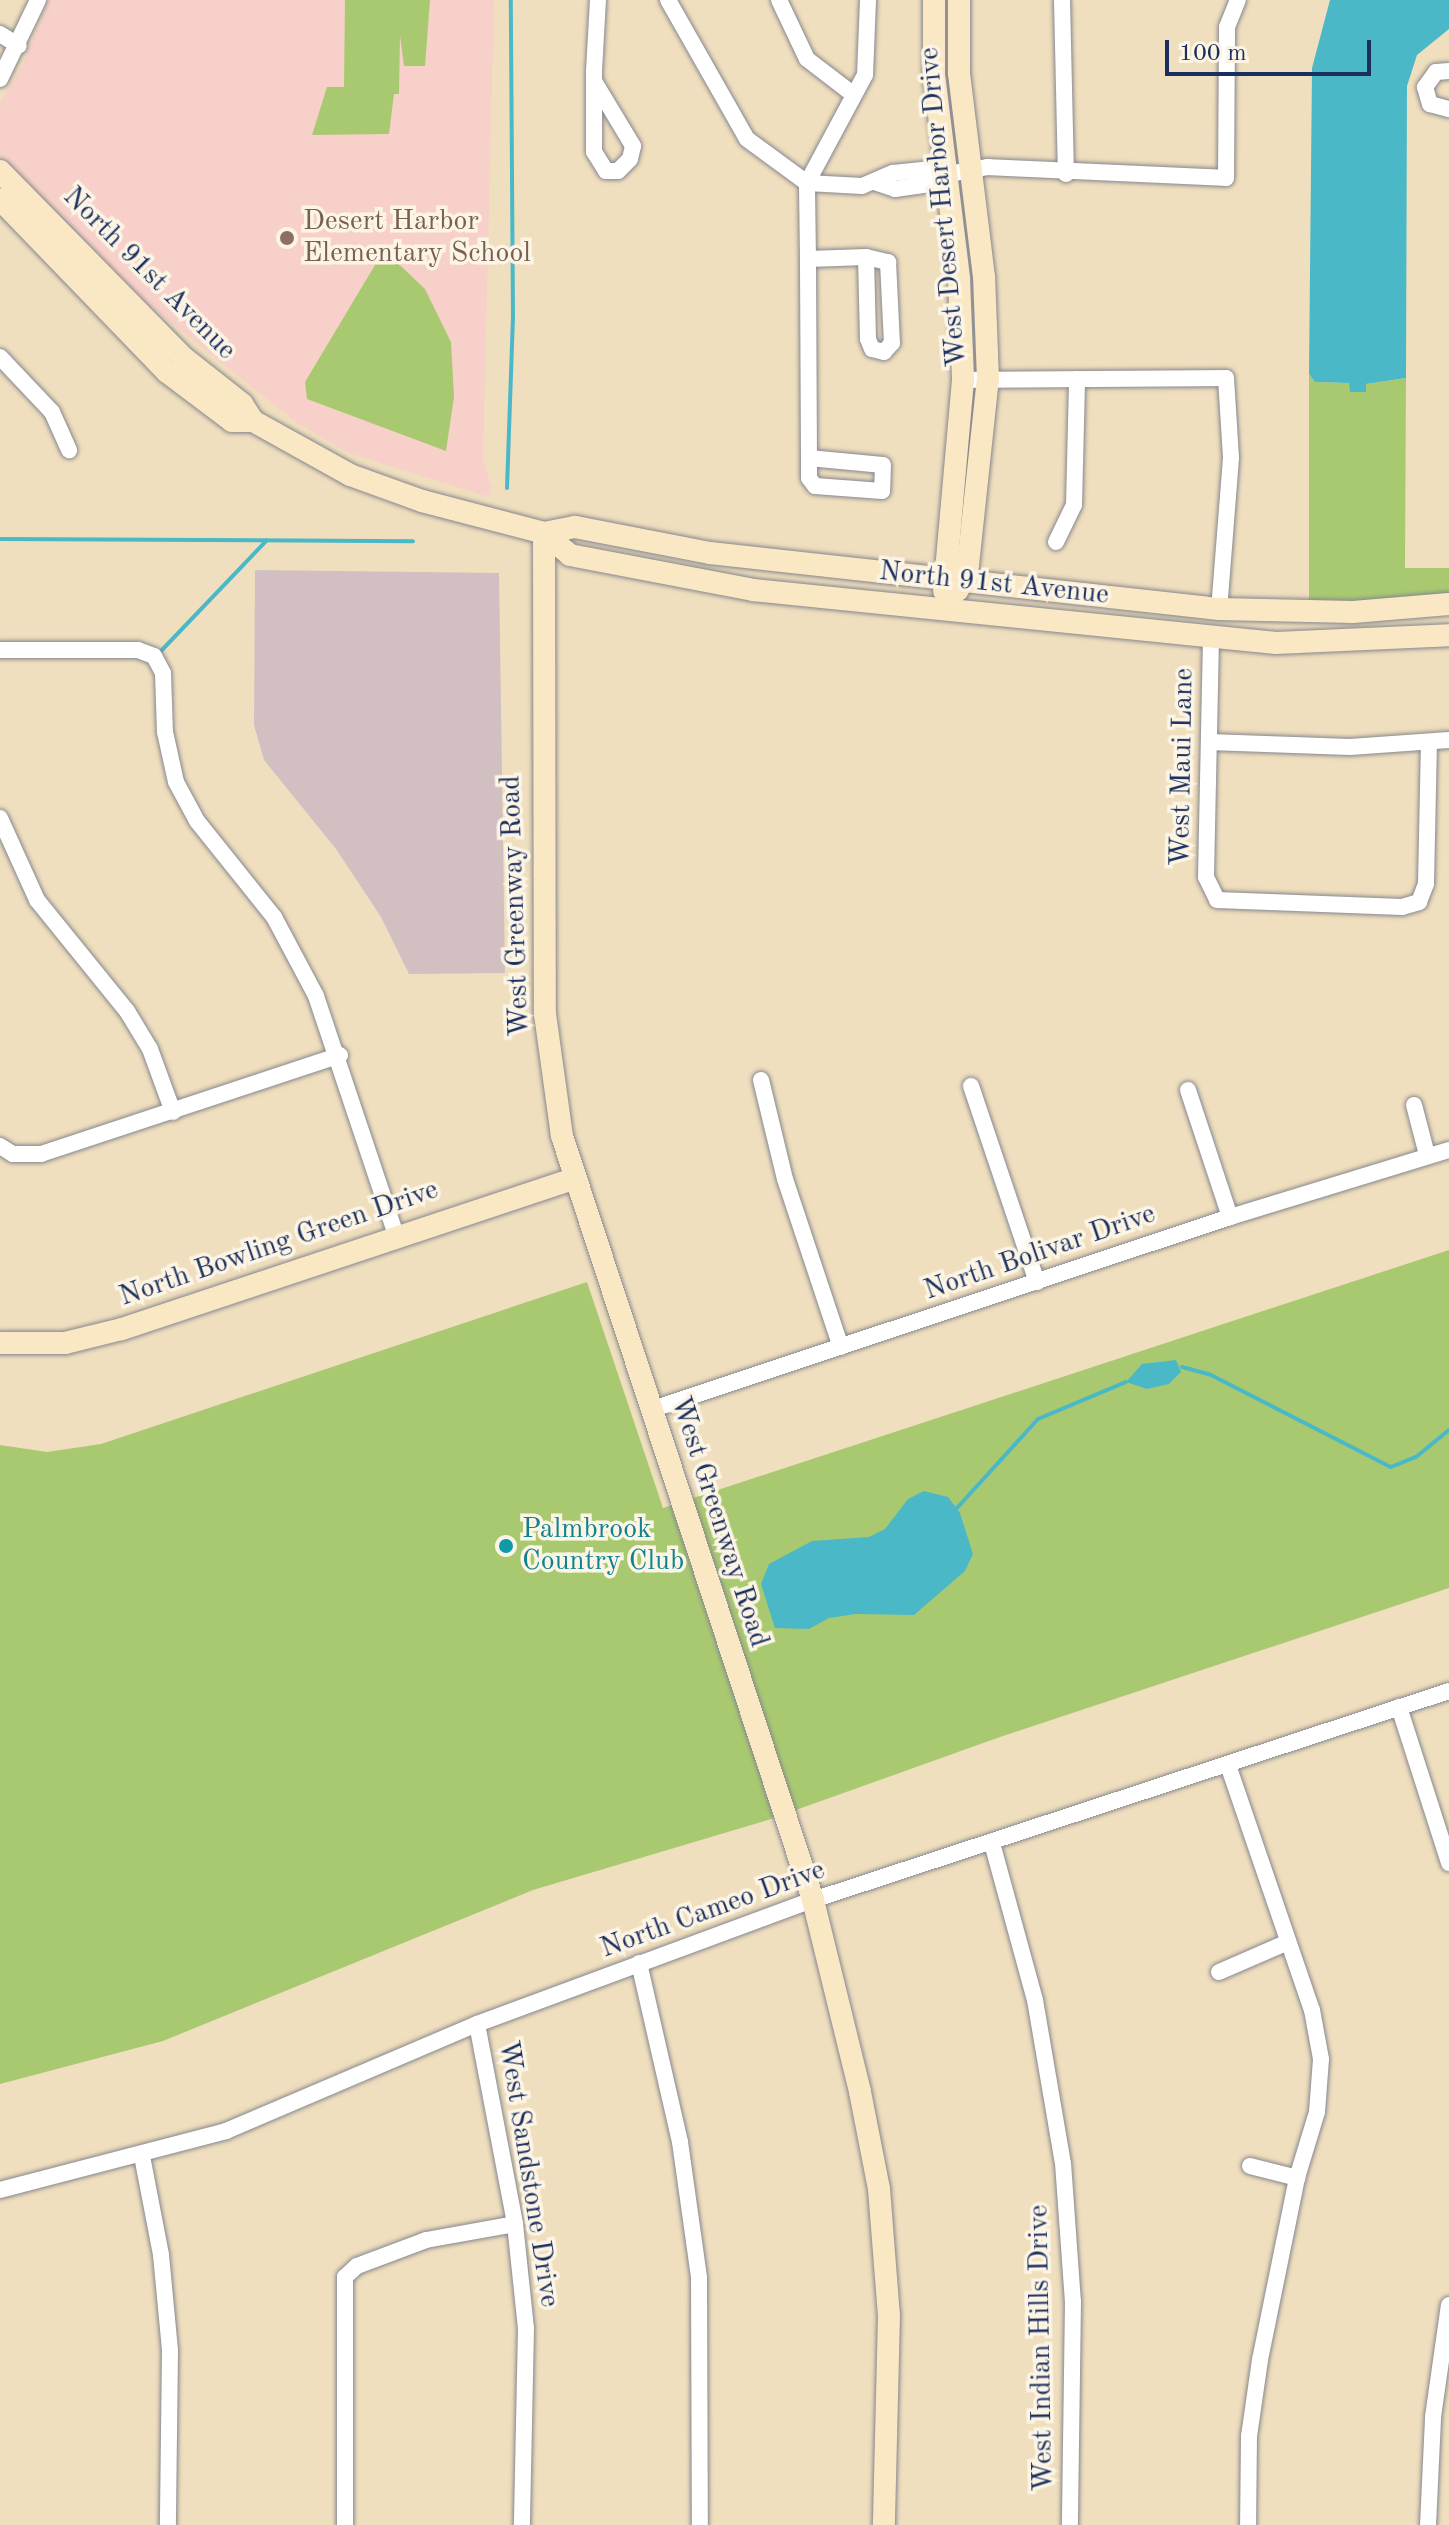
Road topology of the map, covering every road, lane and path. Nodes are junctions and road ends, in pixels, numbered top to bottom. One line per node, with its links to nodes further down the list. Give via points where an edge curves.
1 (38, 0): 11 (street)
2 (598, 0): 14 (street)
3 (668, 0): 21 (street, via 747,139)
4 (779, 0): 15 (street, via 807,59)
5 (868, 0): 15 (street, via 868,56)
6 (934, 0): 20 (street, West Desert Harbor Drive)
7 (959, 0): 17 (street, West Desert Harbor Drive)
8 (1062, 0): 19 (street)
9 (1238, 0): 19 (street, via 1227,27 1226,178)
10 (0, 34): 11 (street)
11 (19, 46): 13 (street)
12 (1449, 71): 16 (street, via 1436,72 1425,87 1430,104)
13 (0, 79)
14 (594, 81): 14 (street, via 597,163 618,171 630,159 633,146)
15 (854, 95): 21 (street)
16 (1449, 109)
17 (967, 170): 19 (street, via 1048,168); 20 (street); 27 (street, West Desert Harbor Drive, via 984,277)
18 (0, 171): 25 (street, North 91st Avenue)
19 (1066, 174)
20 (943, 175): 21 (street, via 920,186 895,189 877,183); 29 (street, West Desert Harbor Drive, via 959,279)
21 (807, 183): 24 (street)
22 (0, 199): 25 (street, North 91st Avenue)
23 (866, 257): 23 (street, via 888,262 892,343 884,352 872,349 868,339); 24 (street)
24 (808, 259): 31 (street)
25 (134, 322): 32 (street, North 91st Avenue, via 209,406 232,421 253,421 350,475)
26 (0, 357): 30 (street, via 52,412)
27 (988, 379): 28 (street); 29 (street); 35 (street, West Desert Harbor Drive)
28 (1077, 379): 33 (street, via 1074,505); 38 (street, via 1226,378 1231,458)
29 (963, 380): 34 (street, West Desert Harbor Drive)
30 (69, 450)
31 (809, 458): 31 (street, via 883,465 882,491 815,486)
32 (544, 533): 34 (street, North 91st Avenue, via 575,527 714,554); 37 (street, North 91st Avenue, via 570,555 706,583); 55 (street, West Greenway Road, via 545,1014)
33 (1056, 542)
34 (942, 577): 35 (street, North 91st Avenue); 37 (street, West Desert Harbor Drive)
35 (965, 579): 37 (street, West Desert Harbor Drive); 38 (street, North 91st Avenue)
36 (1449, 604): 38 (street, North 91st Avenue, via 1353,612)
37 (947, 608): 40 (street, North 91st Avenue)
38 (1219, 609)
39 (1449, 635): 40 (street, North 91st Avenue, via 1373,642)
40 (1211, 638): 43 (street, West Maui Lane)
41 (0, 650): 46 (street, via 138,650 154,656 163,673 165,732 176,782 197,821 274,917)
42 (1449, 740): 44 (street)
43 (1209, 742): 44 (street, via 1284,747); 44 (street, West Maui Lane, via 1206,877 1212,897 1229,903 1402,907 1419,902 1426,884)
44 (1429, 742)
45 (0, 818): 51 (street, via 37,900 127,1011 150,1049)
46 (340, 1055): 51 (street); 57 (street)
47 (761, 1080): 60 (street, via 785,1179)
48 (971, 1086): 58 (street)
49 (1188, 1090): 56 (street)
50 (1414, 1105): 54 (street)
51 (173, 1112): 52 (street, via 41,1154 13,1154)
52 (0, 1146)
53 (1449, 1150): 54 (street, North Bolivar Drive)
54 (1427, 1155): 56 (street, North Bolivar Drive)
55 (573, 1179): 57 (street, North Bowling Green Drive); 61 (street, West Greenway Road)
56 (1230, 1217): 58 (street, North Bolivar Drive)
57 (396, 1235): 59 (street, North Bowling Green Drive, via 122,1329 65,1343)
58 (1037, 1282): 60 (street, North Bolivar Drive)
59 (0, 1343)
60 (841, 1347): 61 (street, North Bolivar Drive)
61 (650, 1410): 67 (street, West Greenway Road)
62 (1449, 1691): 63 (street, North Cameo Drive)
63 (1399, 1707): 64 (street, North Cameo Drive); 66 (street)
64 (1228, 1765): 65 (street, North Cameo Drive); 68 (street)
65 (992, 1843): 67 (street, North Cameo Drive); 83 (street, West Indian Hills Drive, via 1035,2000 1063,2163 1073,2301)
66 (1449, 1863)
67 (813, 1900): 69 (street, North Cameo Drive); 82 (street, West Greenway Road, via 879,2189 889,2315)
68 (1288, 1942): 70 (street); 74 (street, via 1321,2059 1317,2112)
69 (639, 1963): 71 (street, North Cameo Drive); 81 (street, via 680,2142 699,2278)
70 (1219, 1972)
71 (477, 2024): 72 (street, North Cameo Drive, via 263,2117); 76 (street, West Sandstone Drive)
72 (142, 2156): 75 (street, North Cameo Drive); 78 (street, via 161,2255 170,2351)
73 (1250, 2166): 74 (street)
74 (1297, 2178): 84 (street, via 1249,2436)
75 (0, 2190)
76 (515, 2224): 79 (street, via 426,2240 357,2266 345,2277); 80 (street, West Sandstone Drive, via 526,2328)
77 (1449, 2305): 85 (street, via 1433,2417)
78 (168, 2525)
79 (345, 2525)
80 (522, 2525)
81 (700, 2525)
82 (884, 2525)
83 (1070, 2525)
84 (1248, 2525)
85 (1428, 2525)

